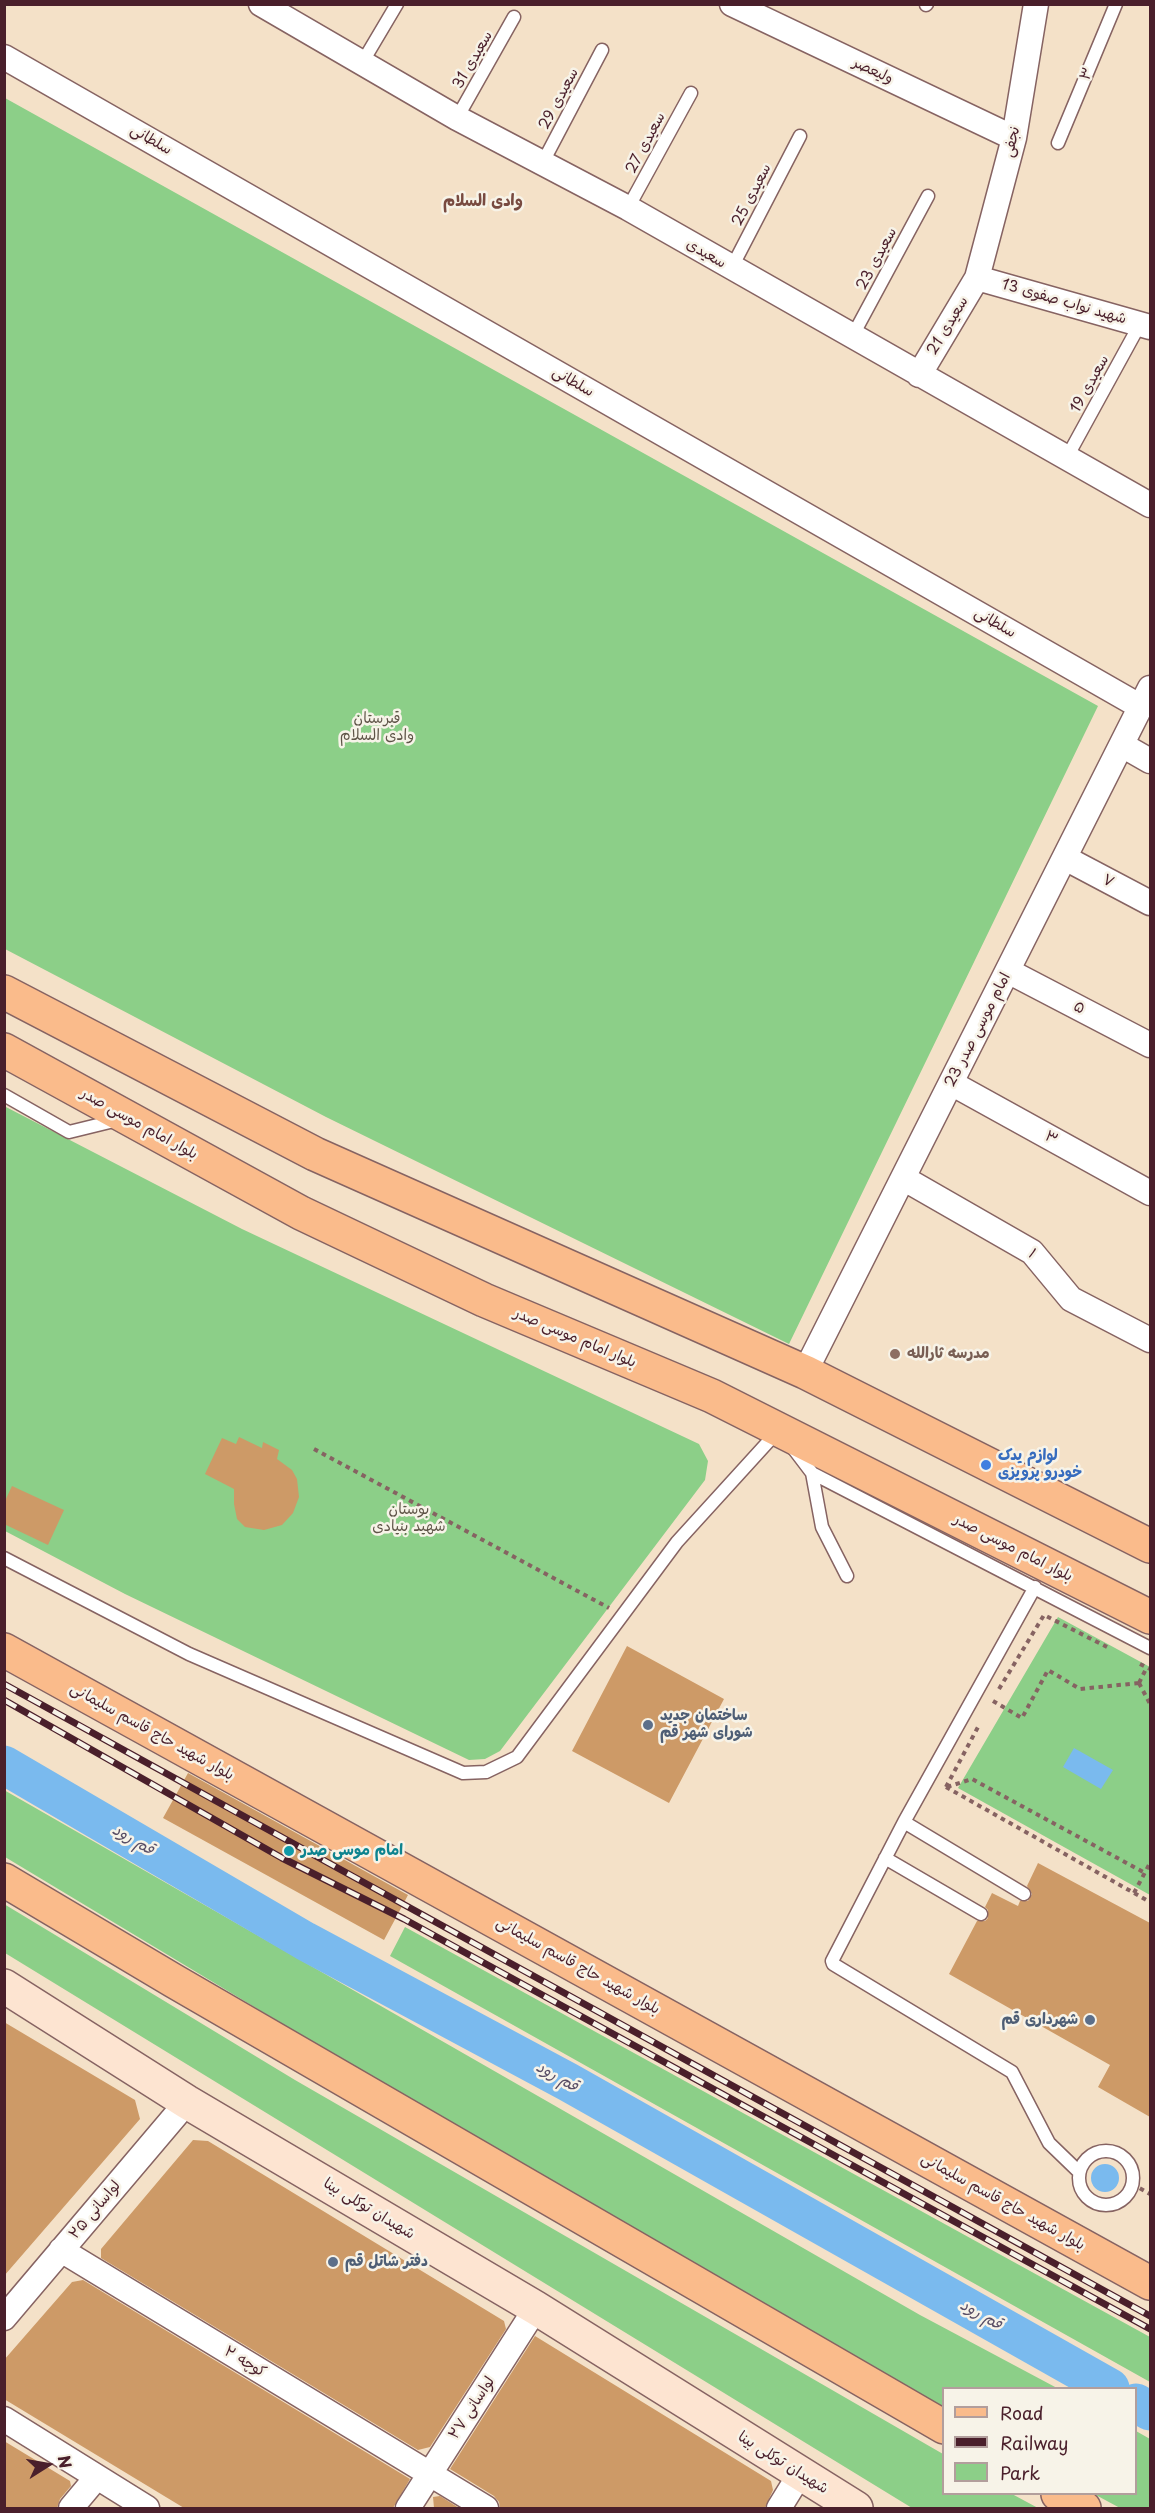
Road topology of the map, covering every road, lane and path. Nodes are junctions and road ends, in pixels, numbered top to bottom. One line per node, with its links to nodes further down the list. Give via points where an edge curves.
1 (397, 4): 9 (lane)
2 (732, 4): 13 (street, ولیعصر)
3 (1036, 4): 13 (street, نجفی)
4 (1116, 4): 14 (lane, ۳)
5 (272, 7): 9 (street, سعیدی)
6 (514, 17): 11 (lane, سعیدی 31)
7 (602, 50): 15 (lane, سعیدی 29)
8 (4, 57): 25 (street, سلطانی)
9 (362, 63): 11 (street, سعیدی)
10 (691, 93): 17 (lane, سعیدی 27)
11 (457, 118): 15 (street, سعیدی)
12 (800, 136): 18 (lane, سعیدی 25)
13 (1014, 138): 19 (street, نجفی)
14 (1058, 143)
15 (543, 162): 17 (street, سعیدی)
16 (928, 196): 21 (lane, سعیدی 23)
17 (628, 208): 18 (street, سعیدی)
18 (731, 269): 21 (street, سعیدی)
19 (977, 278): 20 (street, شهید نواب صفوی 13); 22 (street, سعیدی 21)
20 (1145, 325): 23 (lane, سعیدی 19)
21 (852, 337): 22 (street, سعیدی)
22 (919, 375): 23 (street, سعیدی)
23 (1066, 459): 24 (street, سعیدی)
24 (1150, 505)
25 (1146, 698): 26 (street, امام موسی صدر 23)
26 (1122, 745): 27 (street); 28 (street, امام موسی صدر 23)
27 (1150, 761)
28 (1065, 858): 29 (street, ۷); 30 (street, امام موسی صدر 23)
29 (1150, 903)
30 (1008, 971): 32 (street, ۵); 34 (street, امام موسی صدر 23)
31 (4, 992): 40 (main road, via 315,1154)
32 (1150, 1045)
33 (4, 1050): 36 (main road, بلوار امام موسی صدر)
34 (951, 1083): 37 (street, امام موسی صدر 23); 38 (street, ۳)
35 (4, 1095): 36 (lane, via 69,1132)
36 (126, 1118): 41 (main road, بلوار امام موسی صدر, via 301,1214 484,1300 712,1396)
37 (903, 1178): 39 (street, ۱, via 1032,1252 1071,1299); 40 (street, امام موسی صدر 23)
38 (1150, 1193)
39 (1150, 1340)
40 (805, 1372): 44 (main road)
41 (779, 1430): 43 (lane); 48 (lane, via 677,1542); 49 (main road, بلوار امام موسی صدر)
42 (314, 1449): 48 (path)
43 (812, 1473): 46 (lane, via 822,1527); 47 (lane)
44 (1150, 1546)
45 (4, 1558): 48 (lane, via 189,1654 463,1773 486,1772 517,1757)
46 (847, 1576)
47 (1035, 1587): 50 (lane); 62 (lane)
48 (623, 1615)
49 (1150, 1617)
50 (1150, 1648)
51 (4, 1650): 77 (main road, بلوار شهید حاج قاسم سلیمانی)
52 (1116, 1652): 57 (path, via 1044,1615)
53 (1150, 1660): 55 (path)
54 (1137, 1662): 55 (path)
55 (1149, 1668): 56 (path)
56 (1139, 1683): 57 (path, via 1080,1689 1048,1670 1022,1718); 58 (path)
57 (993, 1701): 59 (path)
58 (1150, 1704)
59 (987, 1710)
60 (982, 1720): 61 (path)
61 (946, 1787): 65 (path, via 972,1779); 67 (path)
62 (904, 1822): 63 (lane); 68 (lane)
63 (885, 1858): 70 (lane); 73 (lane, via 833,1964 1012,2072 1048,2141)
64 (1150, 1863): 65 (path)
65 (1145, 1873): 67 (path)
66 (4, 1880): 81 (main road)
67 (1134, 1893): 69 (path)
68 (1024, 1894)
69 (1150, 1902)
70 (981, 1914)
71 (4, 1986): 72 (main road, شهیدان توکلی بینا)
72 (187, 2102): 76 (street, لواسانی ۲۵); 78 (main road, شهیدان توکلی بینا)
73 (1079, 2172): 74 (lane, via 1097,2152 1116,2153 1130,2166); 74 (lane, via 1078,2181 1085,2196 1099,2205 1116,2204)
74 (1132, 2184): 75 (path)
75 (1150, 2194)
76 (61, 2250): 79 (street, لواسانی ۲۵); 82 (street, کوچه ۲)
77 (1150, 2283)
78 (536, 2308): 82 (street, لواسانی ۲۷); 83 (main road, شهیدان توکلی بینا)
79 (4, 2318)
80 (4, 2419): 84 (street)
81 (942, 2426)
82 (429, 2474): 88 (street, لواسانی ۲۷); 89 (street, کوچه ۲)
83 (800, 2474): 90 (street); 91 (main road, شهیدان توکلی بینا)
84 (97, 2477): 86 (street); 87 (street)
85 (1061, 2495): 92 (main road)
86 (71, 2508)
87 (147, 2508)
88 (408, 2508)
89 (486, 2508)
90 (779, 2508)
91 (856, 2508)
92 (1084, 2508)

